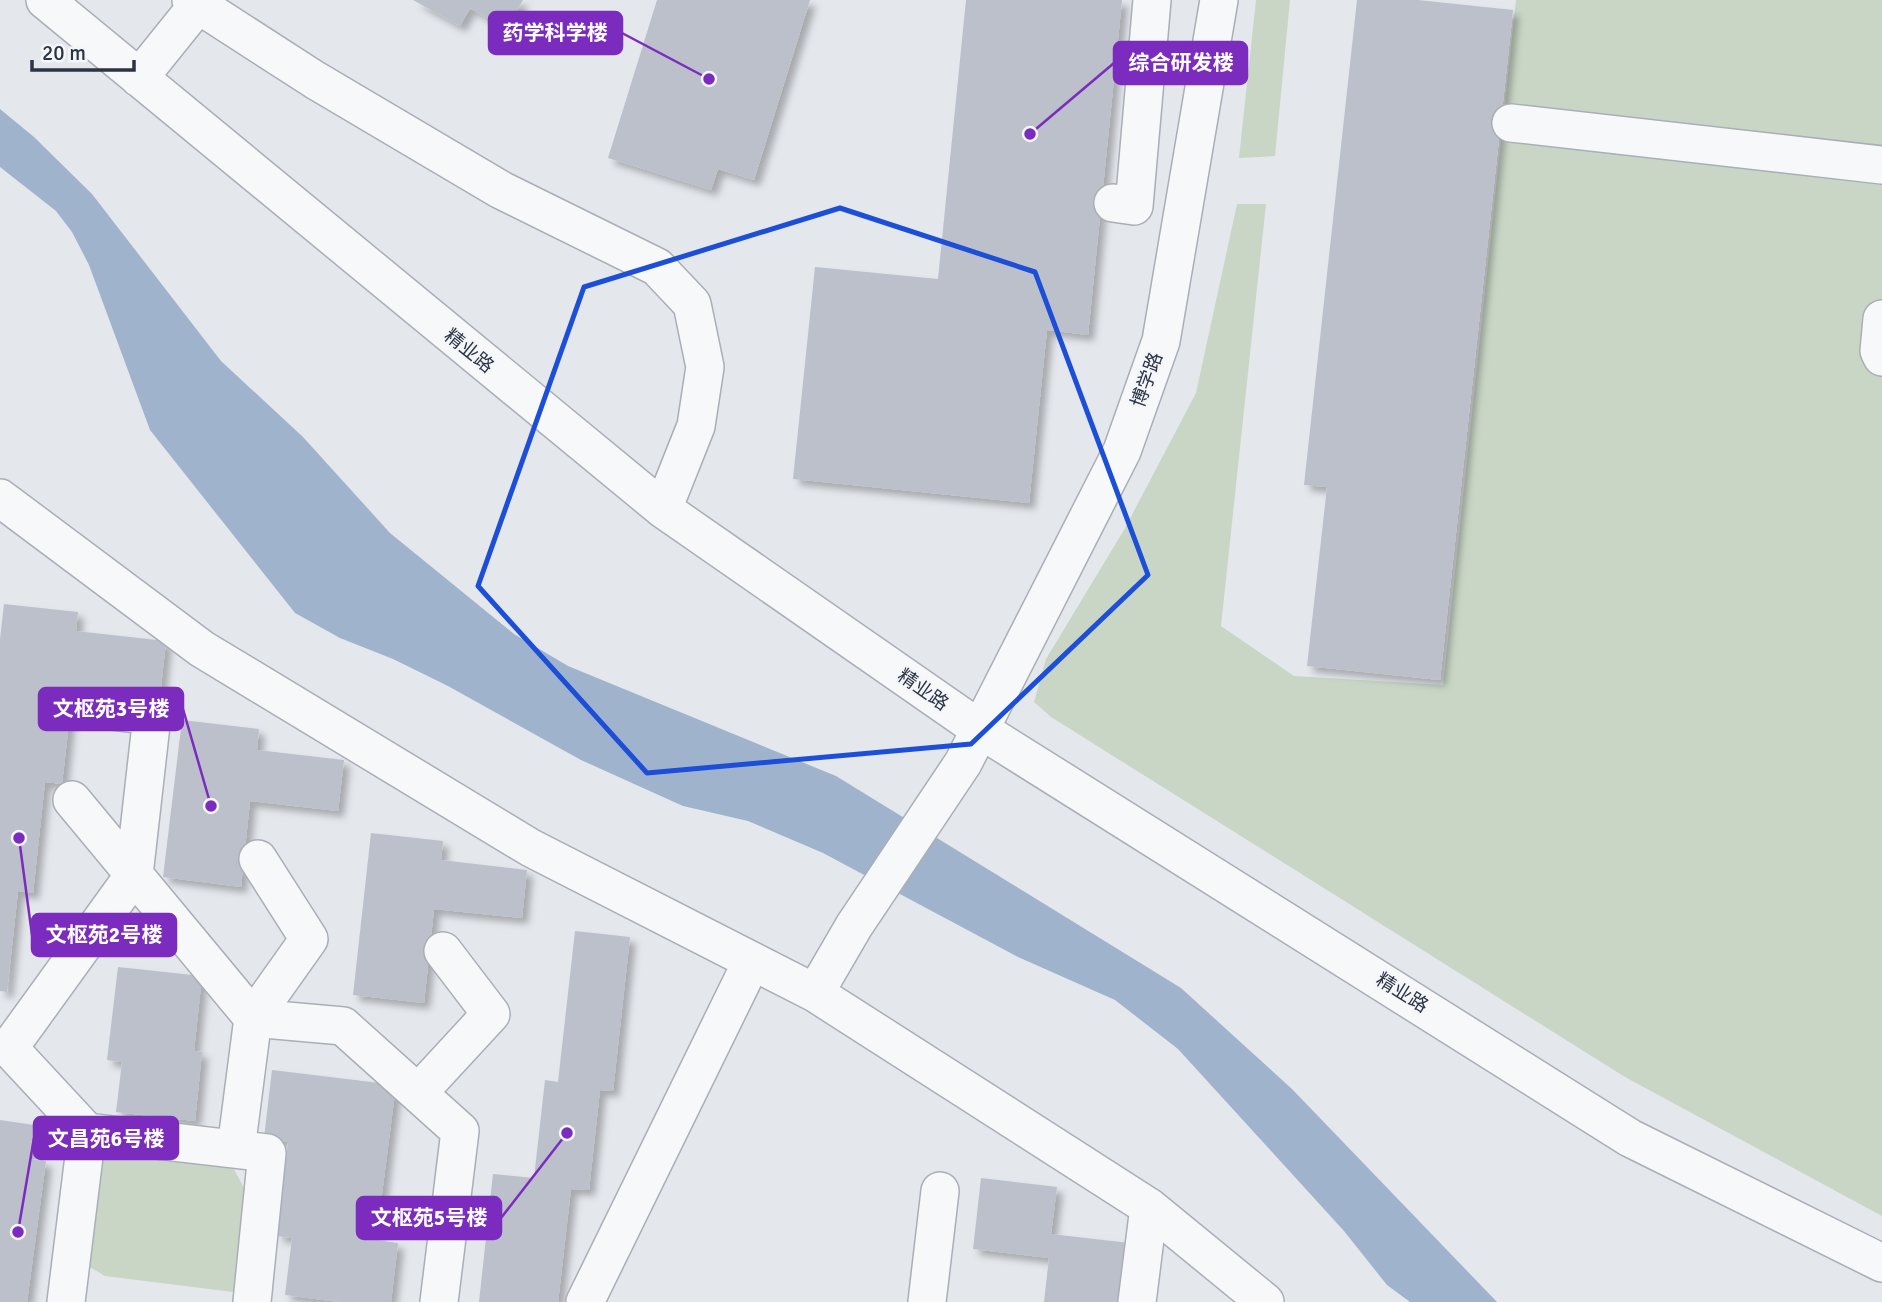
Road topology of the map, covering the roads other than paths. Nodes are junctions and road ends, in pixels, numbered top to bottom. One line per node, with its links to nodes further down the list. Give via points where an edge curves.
1 (45, 0): 5 (street, 精业路)
2 (1152, 0): 8 (street, via 1123,205)
3 (1219, 0): 8 (street, 博学路)
4 (194, 3): 5 (street); 12 (street, via 501,190 657,267 692,304 705,366 696,426)
5 (139, 78): 12 (street, 精业路)
6 (1511, 123): 7 (street)
7 (1882, 164)
8 (1184, 217): 14 (street, 博学路, via 1161,341 1122,451)
9 (1882, 319): 10 (street)
10 (1882, 357)
11 (0, 499): 19 (street, via 202,649 531,848)
12 (663, 509): 14 (street, 精业路)
13 (79, 707): 17 (street, via 152,716)
14 (981, 730): 20 (street, 博学路); 28 (street, 精业路, via 1630,1138)
15 (72, 800): 17 (street)
16 (258, 859): 21 (street, via 309,939)
17 (134, 875): 21 (street); 22 (street)
18 (443, 951): 23 (street, via 491,1014)
19 (752, 961): 20 (street); 32 (street)
20 (815, 993): 27 (street)
21 (253, 1018): 23 (street, via 344,1026); 25 (street)
22 (5, 1047): 24 (street)
23 (418, 1093): 31 (street, via 460,1131)
24 (87, 1132): 25 (street); 29 (street)
25 (236, 1149): 30 (street, via 267,1153)
26 (940, 1191): 33 (street)
27 (1149, 1208): 34 (street); 35 (street)
28 (1882, 1263)
29 (66, 1302)
30 (252, 1302)
31 (439, 1302)
32 (585, 1302)
33 (927, 1302)
34 (1137, 1302)
35 (1265, 1302)

